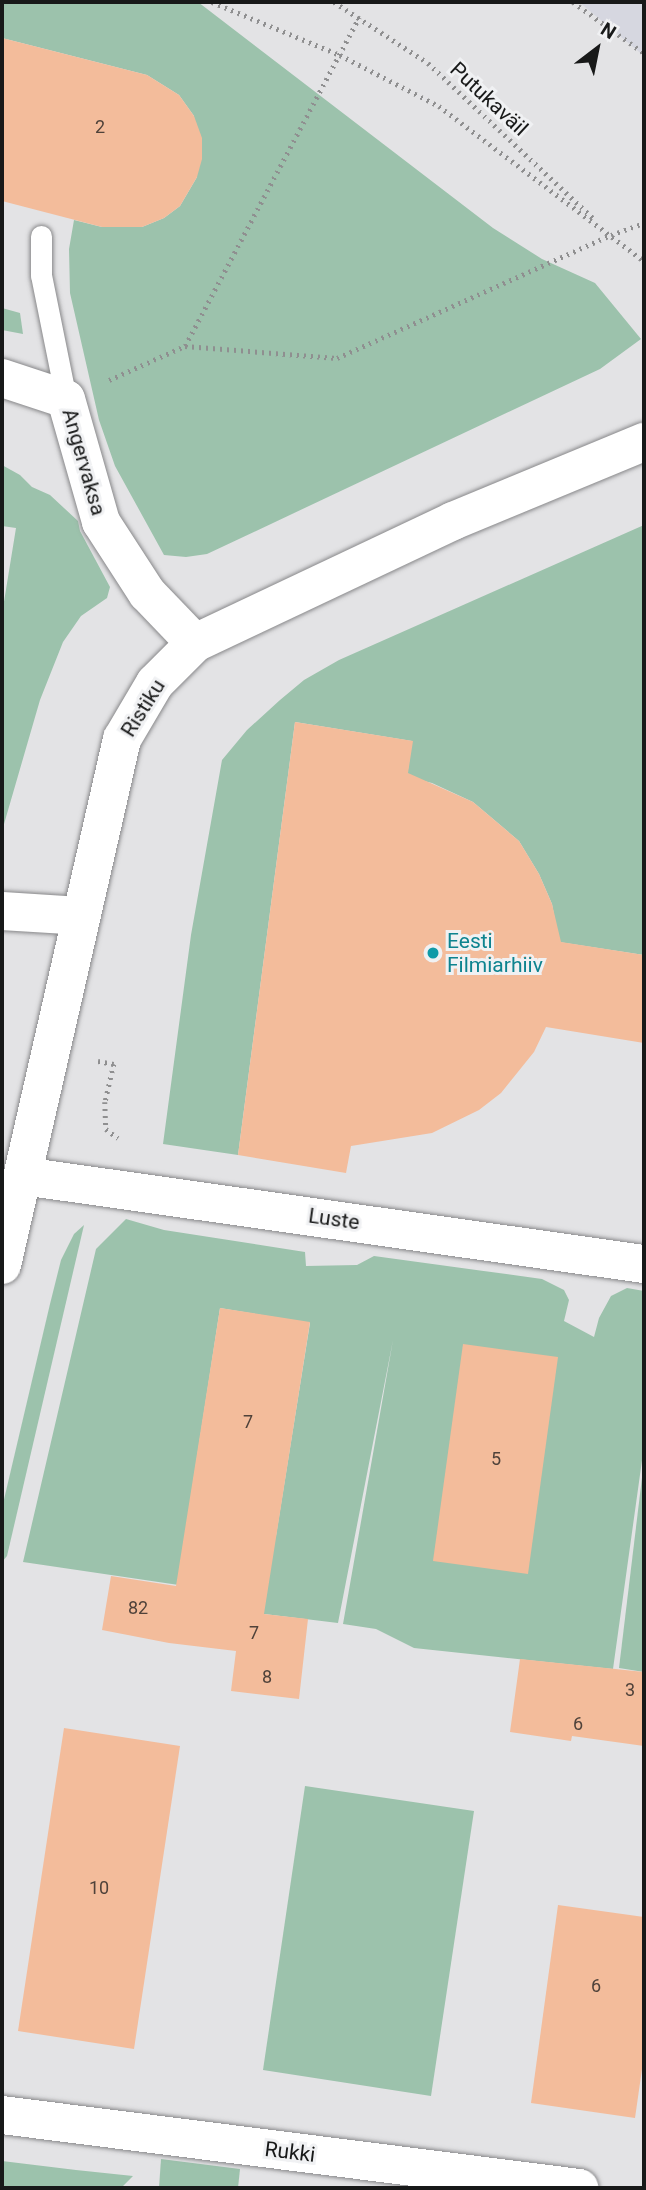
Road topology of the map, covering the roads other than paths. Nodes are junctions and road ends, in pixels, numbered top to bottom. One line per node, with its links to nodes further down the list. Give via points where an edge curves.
1 (41, 236): 3 (lane, via 41,275)
2 (2, 378): 3 (street, Angervaksa)
3 (66, 399): 5 (street, Angervaksa, via 102,523 147,593)
4 (644, 442): 5 (street, Ristiku, via 453,521)
5 (195, 643): 7 (street, Ristiku, via 155,683 121,740)
6 (2, 911): 7 (street)
7 (81, 916): 8 (street, Ristiku)
8 (23, 1176): 9 (street, Luste); 10 (street, Ristiku)
9 (644, 1264)
10 (2, 1265)
11 (2, 2115): 12 (street, Rukki)
12 (579, 2188)

